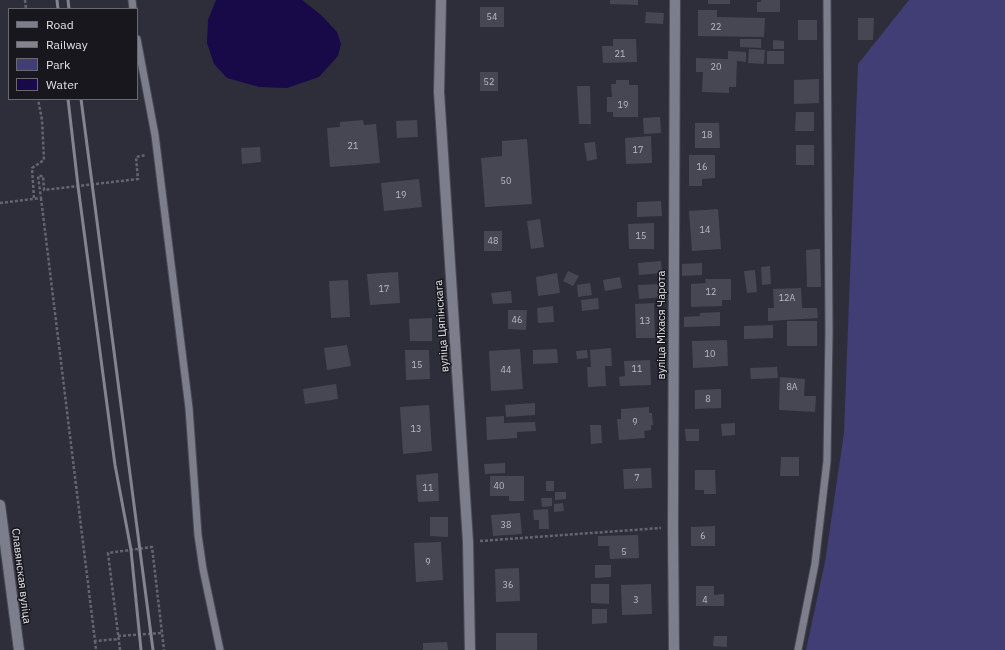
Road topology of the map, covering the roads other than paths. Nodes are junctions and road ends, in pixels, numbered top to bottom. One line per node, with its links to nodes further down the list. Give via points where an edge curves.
1 (441, 0): 8 (street, вуліца Цяпінскага, via 439,92 468,542)
2 (675, 0): 9 (street, вуліца Міхася Чарота)
3 (827, 0): 10 (lane, via 827,461 815,564)
4 (138, 45): 7 (lane, via 155,135 188,401 198,535)
5 (0, 505): 6 (street, Славянская вуліца)
6 (19, 650)
7 (220, 650)
8 (470, 650)
9 (674, 650)
10 (798, 650)

